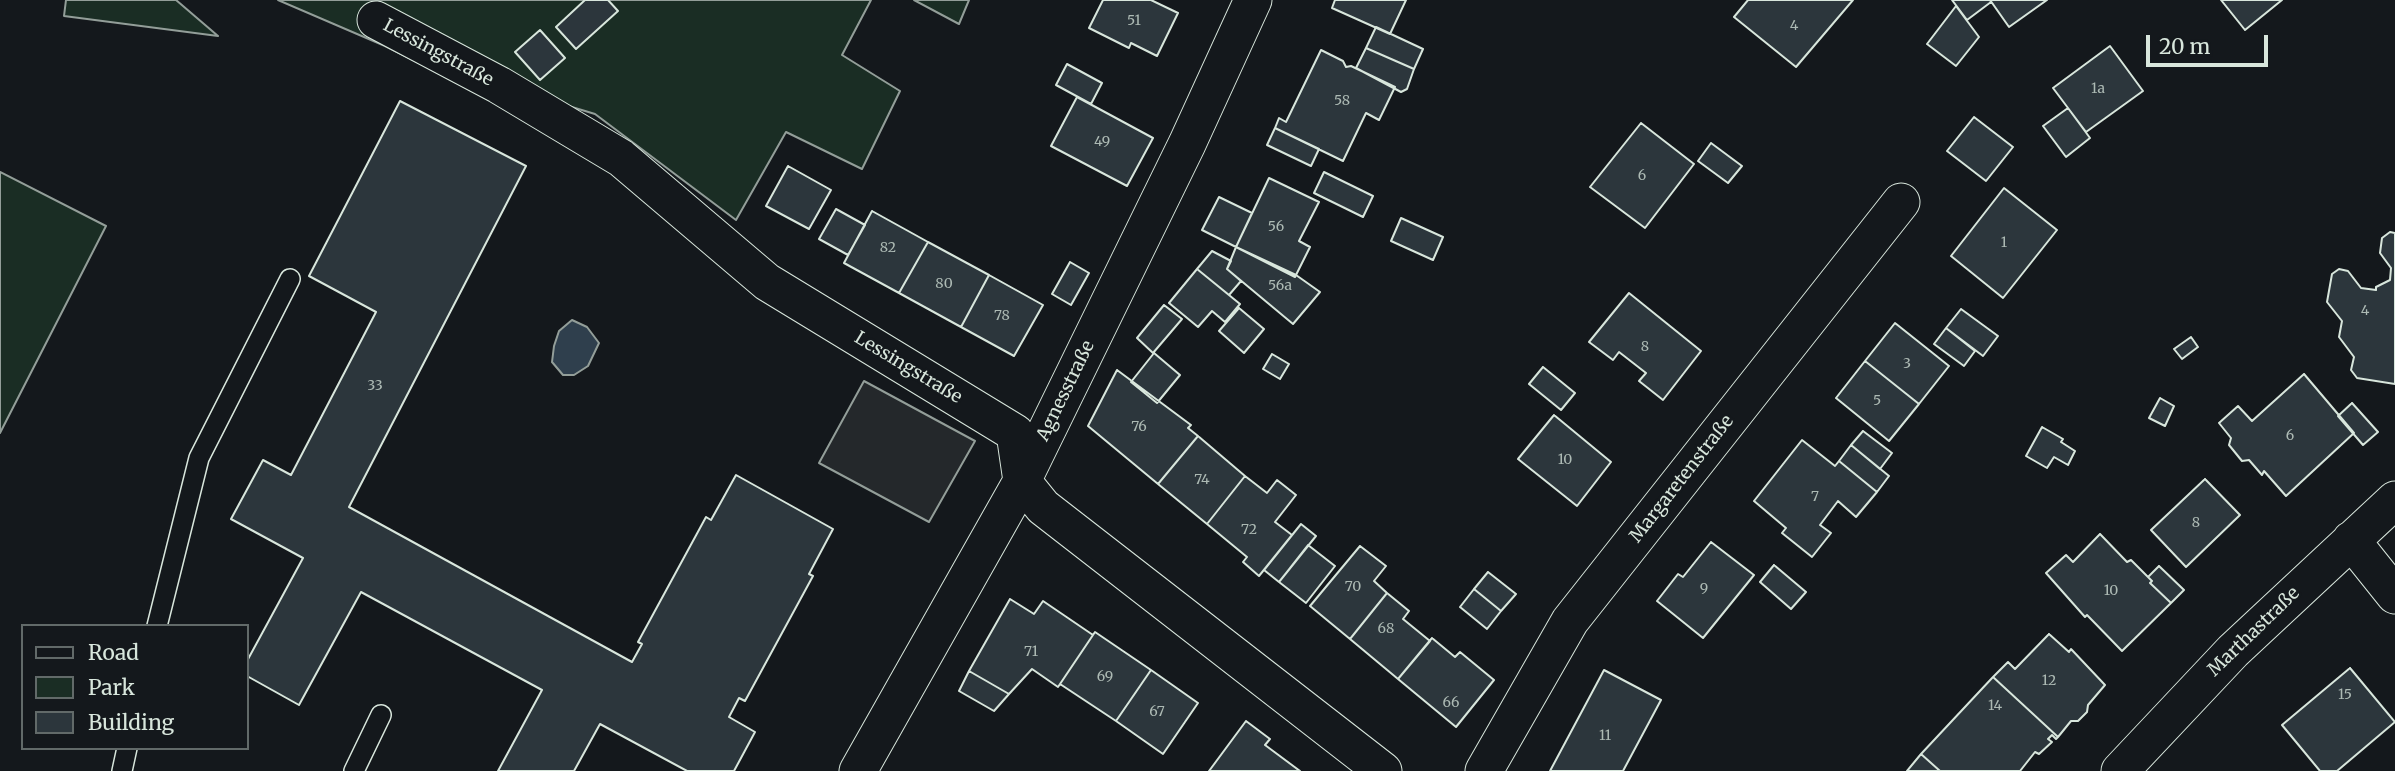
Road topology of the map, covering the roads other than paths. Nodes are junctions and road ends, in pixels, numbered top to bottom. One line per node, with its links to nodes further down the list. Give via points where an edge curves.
1 (1253, 0): 5 (street, Agnesstraße)
2 (376, 20): 5 (street, Lessingstraße, via 621,158 767,282 1014,433)
3 (1901, 202): 16 (street, Margaretenstraße, via 1570,621)
4 (290, 279): 9 (lane, via 199,458)
5 (1022, 481): 14 (street, Agnesstraße); 15 (street, via 1043,507)
6 (2395, 500): 7 (street, Marthastraße)
7 (2351, 540): 8 (street); 17 (street, Marthastraße, via 2233,650)
8 (2395, 595)
9 (158, 624)
10 (381, 715): 13 (lane)
11 (127, 750): 12 (lane)
12 (122, 771)
13 (354, 771)
14 (858, 771)
15 (1383, 771)
16 (1484, 771)
17 (2120, 771)

